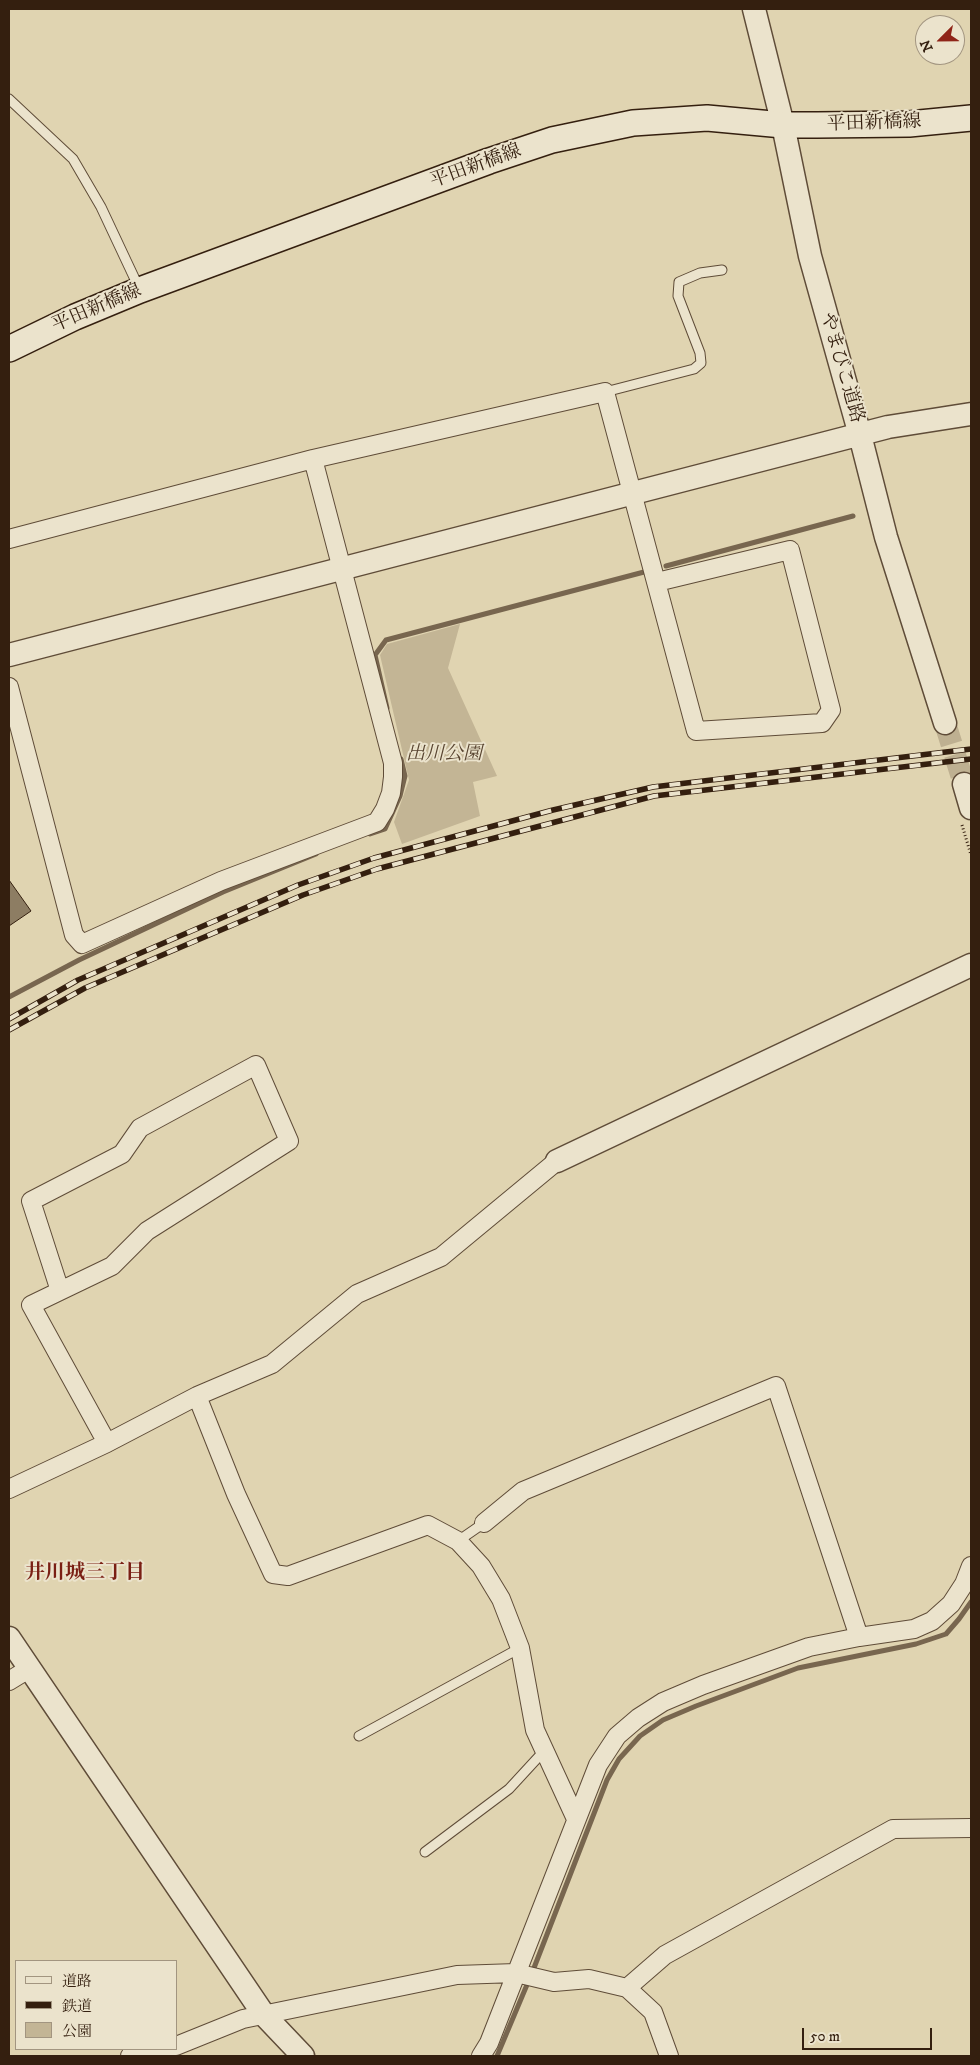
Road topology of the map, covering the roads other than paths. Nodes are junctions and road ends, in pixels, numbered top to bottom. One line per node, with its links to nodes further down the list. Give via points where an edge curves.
1 (754, 9): 4 (street, やまびこ道路)
2 (9, 99): 6 (lane, via 73,159 101,207)
3 (971, 118): 4 (main road, 平田新橋線, via 909,124)
4 (783, 125): 6 (main road, 平田新橋線, via 708,118 633,123 552,140); 10 (street, やまびこ道路, via 810,256)
5 (722, 270): 8 (lane, via 700,273 679,282 678,296 701,363 694,369)
6 (140, 290): 7 (main road, 平田新橋線)
7 (9, 349)
8 (606, 392): 11 (street); 12 (street)
9 (971, 414): 10 (street)
10 (860, 435): 12 (street); 18 (street, やまびこ道路, via 886,537)
11 (313, 459): 13 (street); 14 (street)
12 (632, 494): 14 (street); 15 (street)
13 (9, 539)
14 (340, 569): 16 (street); 17 (street, via 392,764 391,793 377,822 221,881 82,944 74,935)
15 (657, 582): 15 (street, via 696,731 822,723 831,710 790,550)
16 (9, 655)
17 (9, 687)
18 (945, 723)
19 (964, 784): 20 (street)
20 (971, 808)
21 (971, 965): 22 (street)
22 (557, 1161): 24 (street, via 441,1257 357,1294 272,1364)
23 (60, 1291): 23 (street, via 31,1201 122,1154 140,1128 256,1065 289,1140 147,1231 112,1266); 25 (street, via 31,1306)
24 (197, 1396): 25 (street); 28 (street, via 236,1494 273,1574 288,1576 428,1525)
25 (107, 1443): 26 (street)
26 (9, 1489)
27 (484, 1523): 28 (lane); 30 (street, via 523,1490 776,1386)
28 (458, 1541): 32 (street, via 481,1566 496,1591)
29 (971, 1566): 30 (street, via 951,1604 932,1621 914,1629)
30 (859, 1637): 37 (street, via 809,1648 703,1685 663,1702 638,1718 618,1736 598,1765)
31 (9, 1638): 33 (street)
32 (520, 1648): 35 (lane); 36 (street, via 535,1730)
33 (28, 1667): 34 (street); 42 (street)
34 (9, 1681)
35 (359, 1736)
36 (544, 1751): 37 (street); 39 (lane, via 509,1789)
37 (576, 1819): 40 (street)
38 (971, 1828): 41 (street, via 893,1829 665,1954)
39 (425, 1852)
40 (521, 1974): 41 (street, via 554,1982 589,1979); 42 (street, via 457,1974); 47 (street)
41 (628, 1988): 48 (street, via 653,2012)
42 (264, 2015): 43 (street, via 244,2019); 46 (street)
43 (178, 2045)
44 (166, 2050): 45 (street)
45 (130, 2056)
46 (303, 2056)
47 (481, 2056)
48 (669, 2056)

